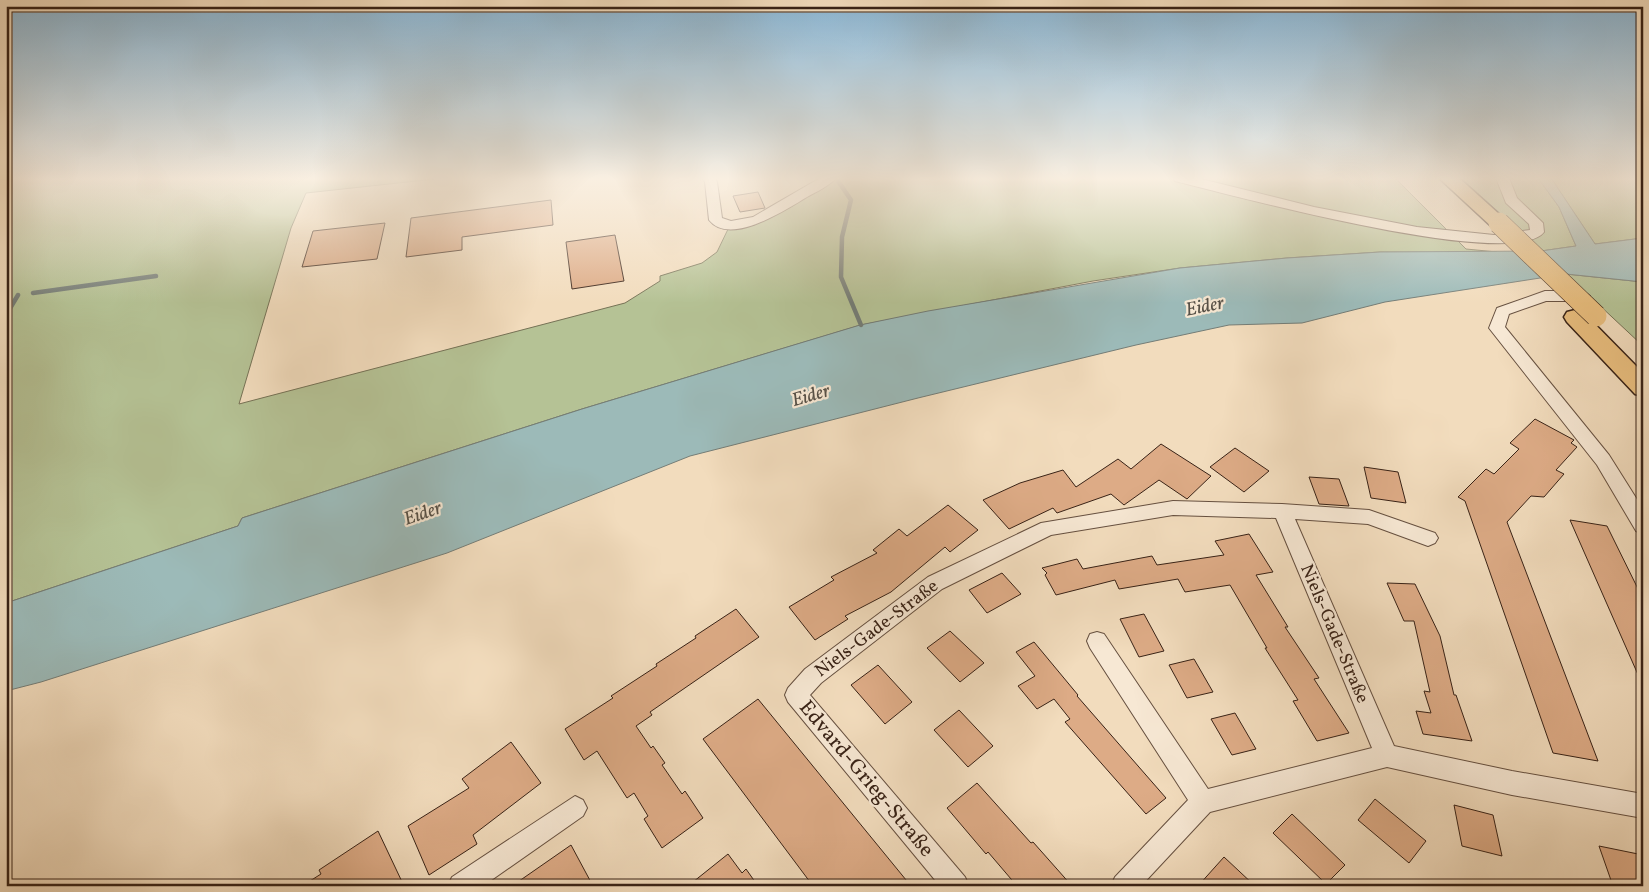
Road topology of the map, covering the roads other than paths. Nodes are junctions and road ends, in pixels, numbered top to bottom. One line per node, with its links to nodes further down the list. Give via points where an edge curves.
1 (716, 220): 2 (street, via 730,225)
2 (758, 220)
3 (1349, 220): 6 (street, via 1417,232 1502,240 1537,232)
4 (1486, 220): 7 (highway)
5 (1487, 220): 7 (highway)
6 (1532, 220)
7 (1490, 223): 9 (highway)
8 (1586, 296): 13 (street, via 1545,296 1502,311 1497,328 1603,460)
9 (1585, 316): 10 (highway); 11 (highway)
10 (1643, 366)
11 (1643, 388)
12 (1282, 512): 14 (street, Niels-Gade-Straße, via 1369,517); 16 (street, Niels-Gade-Straße, via 1173,508 1048,528 935,583 813,676); 17 (street, Niels-Gade-Straße)
13 (1643, 526)
14 (1428, 538)
15 (1097, 641): 18 (street)
16 (796, 695): 22 (street, Edvard-Grieg-Straße)
17 (1387, 756): 18 (street); 19 (street, via 1512,783)
18 (1203, 802): 23 (street)
19 (1643, 806)
20 (574, 808): 21 (street)
21 (461, 886)
22 (956, 886)
23 (1124, 886)

